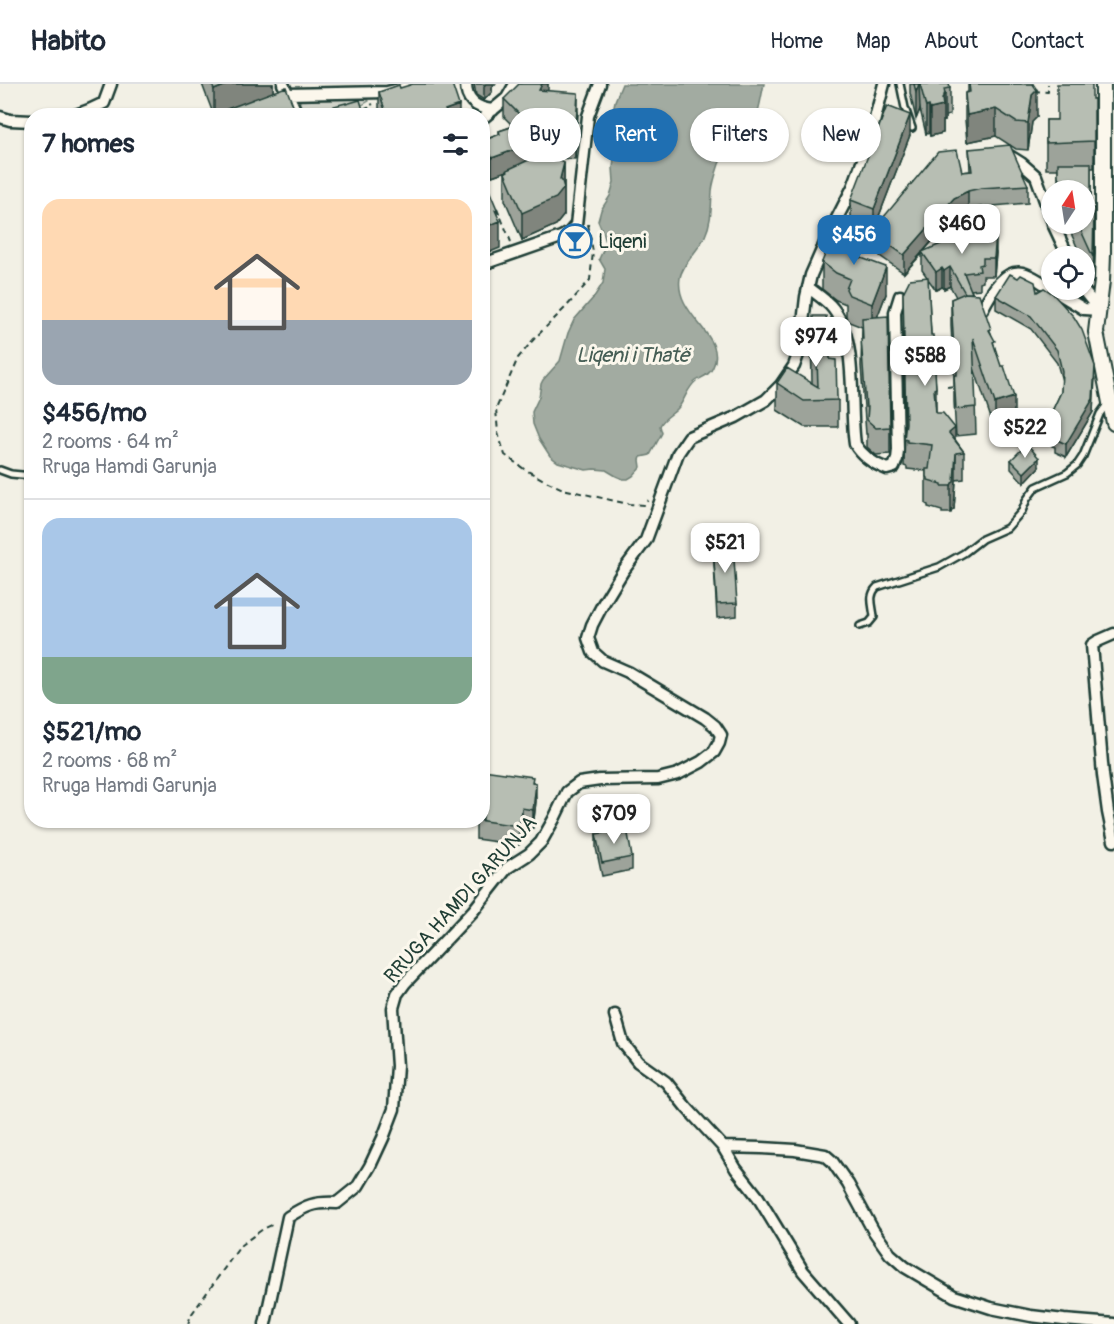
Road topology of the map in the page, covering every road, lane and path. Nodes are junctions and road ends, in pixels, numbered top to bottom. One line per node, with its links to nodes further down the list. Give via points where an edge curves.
1 (111, 84): 12 (street, via 104,103)
2 (420, 84): 10 (street, via 379,92)
3 (465, 84): 14 (street, via 471,101)
4 (514, 84): 16 (street, via 507,98)
5 (600, 84): 25 (street, via 588,116 576,225 561,237)
6 (884, 84): 28 (street, RRUGA HAMDI GARUNJA, via 867,148)
7 (900, 84): 20 (lane)
8 (1048, 84): 11 (path, via 1048,92)
9 (1103, 84): 32 (street)
10 (285, 89): 13 (street)
11 (1024, 90)
12 (93, 108)
13 (294, 108)
14 (481, 108)
15 (490, 110): 16 (street)
16 (493, 110): 17 (street)
17 (490, 112)
18 (0, 117): 19 (street)
19 (24, 122)
20 (912, 128)
21 (991, 147): 22 (street, via 1028,168)
22 (1041, 190)
23 (494, 202): 25 (path)
24 (588, 222): 40 (path, via 593,252 590,280 518,358 496,409 498,433 505,454 524,469 563,489 628,504 644,505)
25 (515, 253): 26 (street)
26 (490, 262)
27 (1041, 283): 33 (street, via 1023,272 1011,273 989,296)
28 (808, 287): 29 (street, via 830,306 845,336 855,444 878,466 887,469 894,467 898,450 895,312); 46 (street, RRUGA HAMDI GARUNJA, via 800,349 786,379 766,400 689,437 678,453 646,540 603,604 588,638 593,652 603,661 628,672 715,726 721,735 714,752 678,774 658,779 579,783 567,792 540,842 507,868 397,994 393,1008 397,1066 394,1109 375,1157 358,1186 337,1203 318,1202)
29 (900, 296)
30 (1070, 300): 32 (street, via 1084,309)
31 (1091, 300): 32 (street)
32 (1099, 309): 36 (street, via 1096,332)
33 (982, 310)
34 (956, 386): 35 (path)
35 (947, 387)
36 (1110, 402): 37 (street); 41 (lane, via 1073,469 1036,487 1022,512 1007,528 939,567 877,587 871,597 874,617)
37 (1114, 423)
38 (0, 470): 39 (lane)
39 (24, 475)
40 (652, 497)
41 (860, 626)
42 (1114, 634): 43 (street, via 1092,645 1103,775)
43 (1114, 840)
44 (615, 1015): 45 (street, via 623,1043 638,1062 666,1082)
45 (723, 1147): 49 (street, via 803,1271); 50 (street, via 825,1155 848,1184 890,1254 954,1296 1031,1316)
46 (288, 1217): 47 (path, via 241,1245); 48 (street)
47 (188, 1324)
48 (265, 1324)
49 (849, 1324)
50 (1114, 1324)

